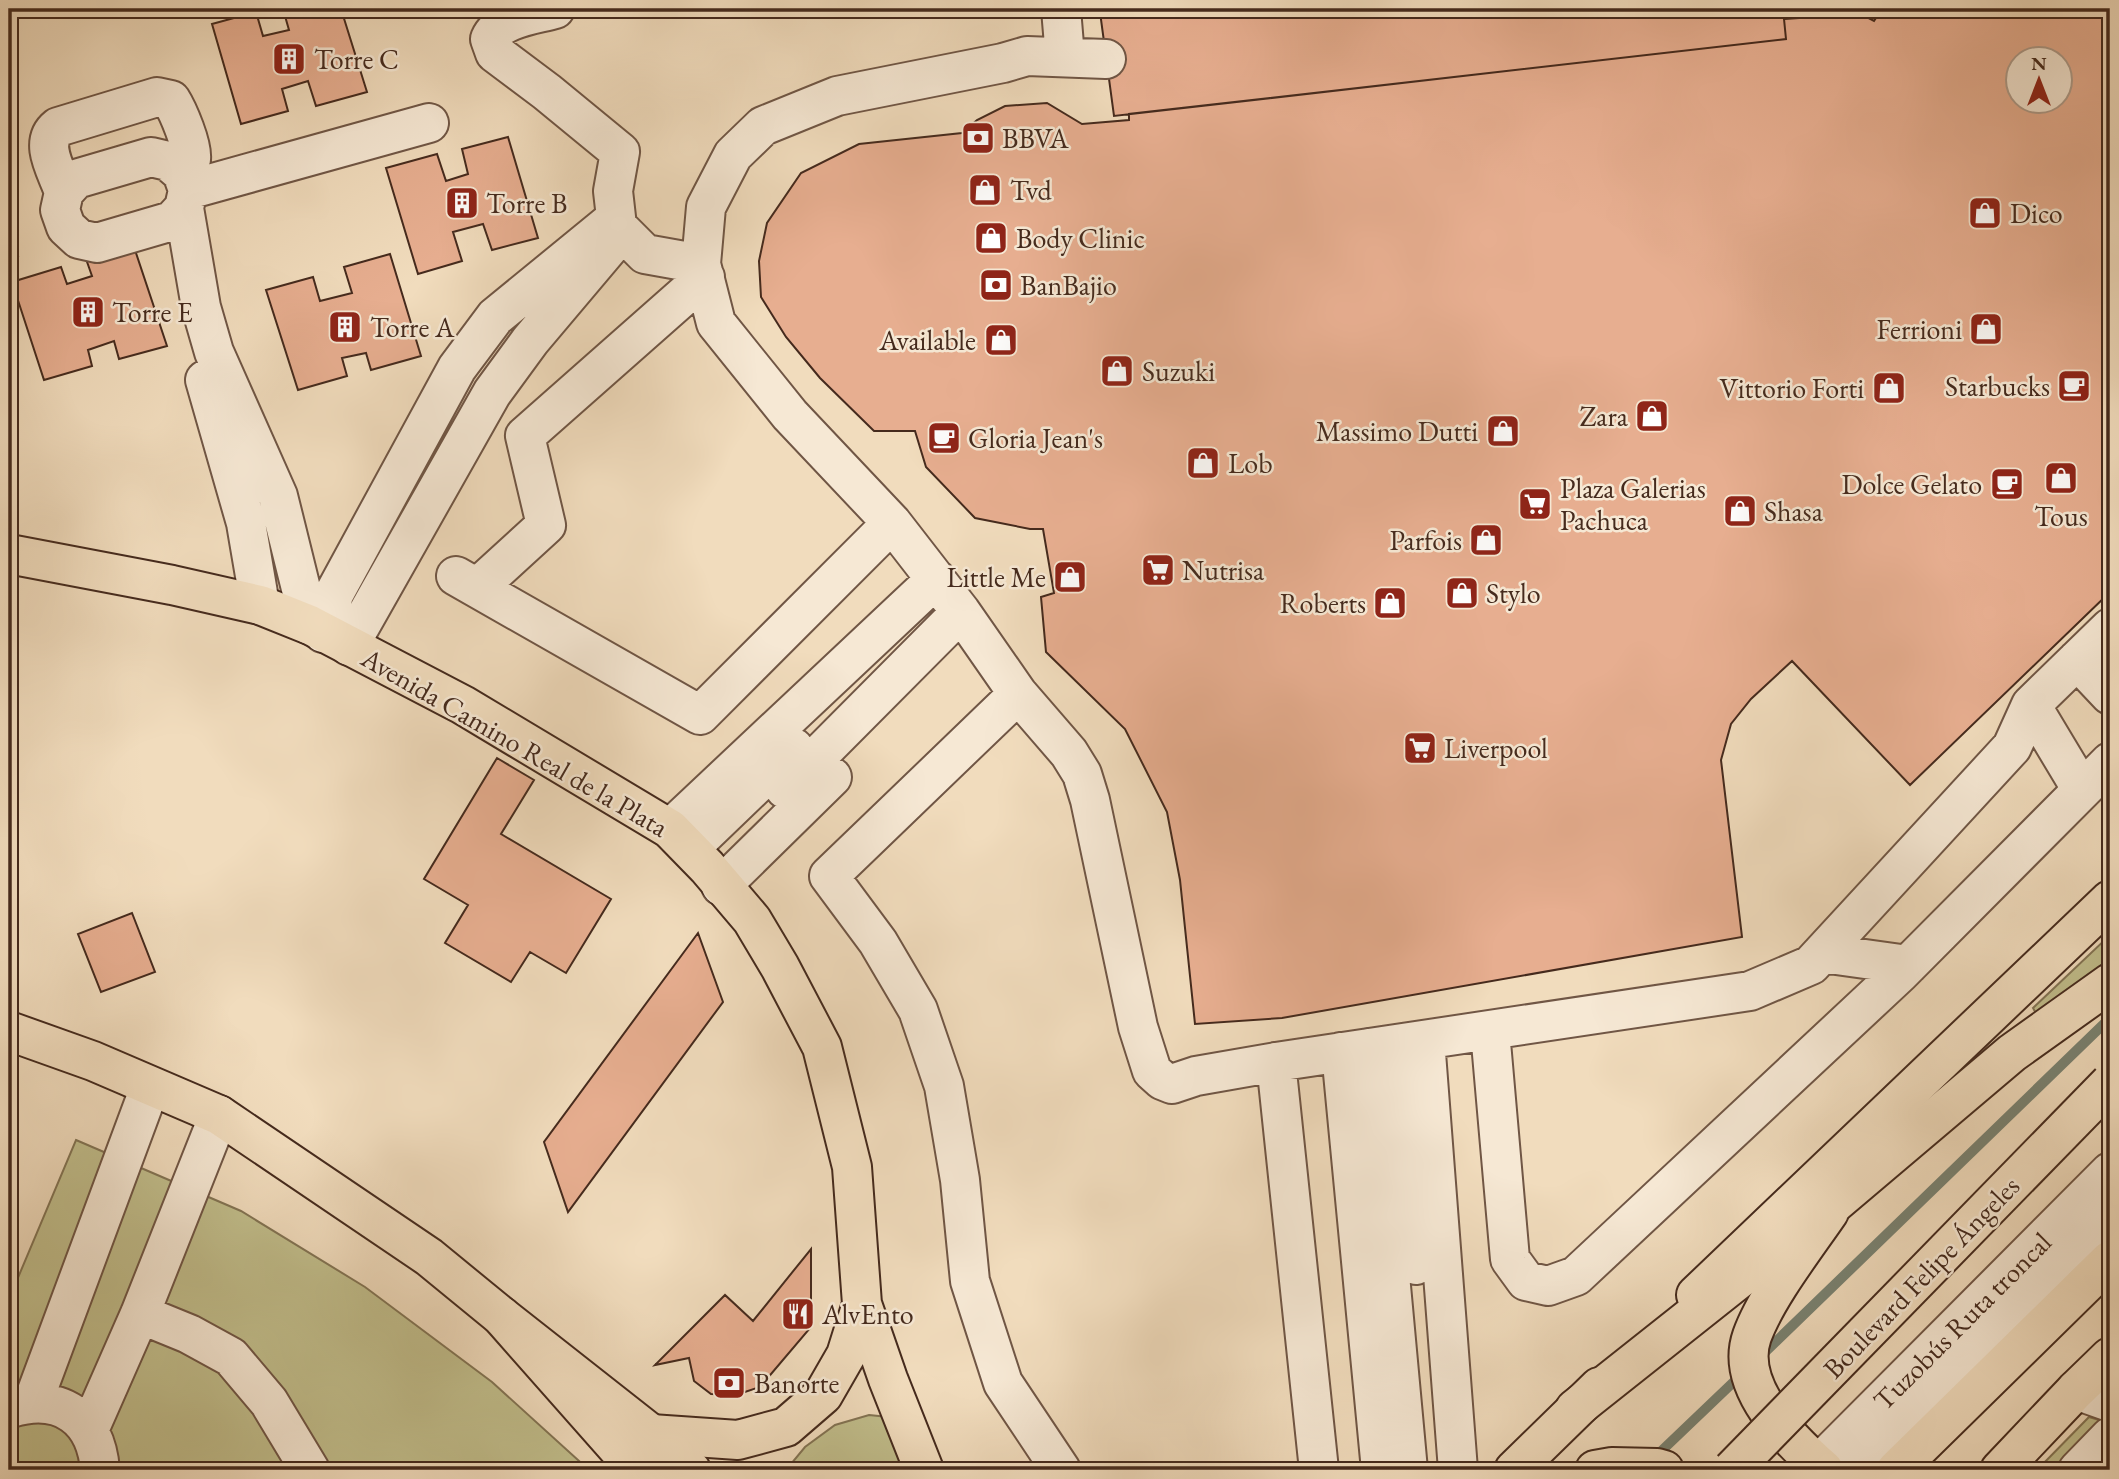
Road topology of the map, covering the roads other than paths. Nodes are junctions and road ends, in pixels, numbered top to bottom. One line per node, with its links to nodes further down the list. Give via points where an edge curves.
1 (555, 9): 8 (street, via 502,24 490,38 495,53 620,152 613,191)
2 (1061, 9): 3 (street)
3 (1065, 57): 4 (street); 9 (street, via 1027,56 837,96 763,126 733,155 706,207)
4 (1106, 59)
5 (429, 123): 7 (street)
6 (64, 192): 7 (street, via 76,179 150,157 168,161); 7 (street, via 60,210 66,227 79,239 97,243); 7 (street, via 47,146 50,133 157,97 171,100 178,110 192,154)
7 (179, 199): 12 (street); 15 (street, via 214,352)
8 (621, 229): 9 (street, via 645,254); 15 (street, via 506,410); 15 (street, via 495,317 457,369 334,594)
9 (703, 271): 10 (street, via 716,323 790,415); 10 (street, via 525,436 546,525 466,582 700,715)
10 (892, 523): 13 (street)
11 (9, 554): 12 (main road, Avenida Camino Real de la Plata)
12 (260, 606): 15 (main road, Avenida Camino Real de la Plata)
13 (956, 606): 17 (street); 22 (street); 22 (street)
14 (2110, 628): 16 (street)
15 (337, 639): 22 (main road, Avenida Camino Real de la Plata, via 463,705)
16 (2077, 660): 18 (street); 19 (street)
17 (1018, 694): 30 (street, via 1082,774 1138,1027 1152,1071 1172,1084); 54 (street, via 829,876 878,943 918,1010 944,1086 970,1281 1003,1383)
18 (2110, 695)
19 (2031, 705): 21 (street); 24 (street, via 2012,747)
20 (2110, 762): 21 (street)
21 (2082, 790): 25 (street)
22 (697, 858): 38 (main road, Avenida Camino Real de la Plata, via 752,920 822,1047 852,1167)
23 (2110, 900): 44 (main road)
24 (1822, 953): 25 (street); 28 (street, via 1811,965 1750,991)
25 (1908, 965): 28 (street, via 1576,1276 1549,1286 1526,1281 1510,1259)
26 (2110, 983): 35 (main road, via 2012,1053)
27 (9, 1031): 32 (main road)
28 (1490, 1031): 29 (street)
29 (1383, 1046): 30 (street); 56 (street); 57 (street); 58 (street); 59 (street)
30 (1276, 1062): 55 (street)
31 (2110, 1083): 63 (main road, Boulevard Felipe Ángeles, bridge)
32 (150, 1087): 33 (main road); 43 (street)
33 (219, 1115): 39 (street); 40 (main road, via 429,1256)
34 (2110, 1172): 48 (street, Tuzobús Ruta troncal)
35 (1836, 1202): 44 (main road); 48 (main road, via 1760,1319 1749,1354 1753,1380 1772,1419)
36 (2110, 1211): 48 (street, Tuzobús Ruta troncal)
37 (2110, 1260): 64 (main road)
38 (862, 1304): 46 (main road, via 846,1355 823,1395 786,1427 738,1440); 53 (main road, Avenida Camino Real de la Plata)
39 (140, 1314): 45 (street); 50 (street, via 231,1357 269,1402)
40 (501, 1316): 46 (main road); 51 (main road)
41 (2110, 1357): 42 (main road)
42 (2093, 1396): 65 (main road)
43 (21, 1405): 45 (street, via 54,1405 75,1414)
44 (1575, 1409): 60 (main road)
45 (89, 1430): 49 (street, via 99,1450)
46 (651, 1434): 52 (main road)
47 (2110, 1437): 66 (street)
48 (1828, 1469)
49 (100, 1470)
50 (310, 1470)
51 (637, 1470)
52 (691, 1470)
53 (924, 1470)
54 (1061, 1470)
55 (1319, 1470)
56 (1381, 1470)
57 (1408, 1470)
58 (1435, 1470)
59 (1458, 1470)
60 (1514, 1470)
61 (1595, 1470): 62 (main road, via 1612,1466)
62 (1664, 1470)
63 (1732, 1470)
64 (1896, 1470)
65 (2000, 1470)
66 (2078, 1470)

